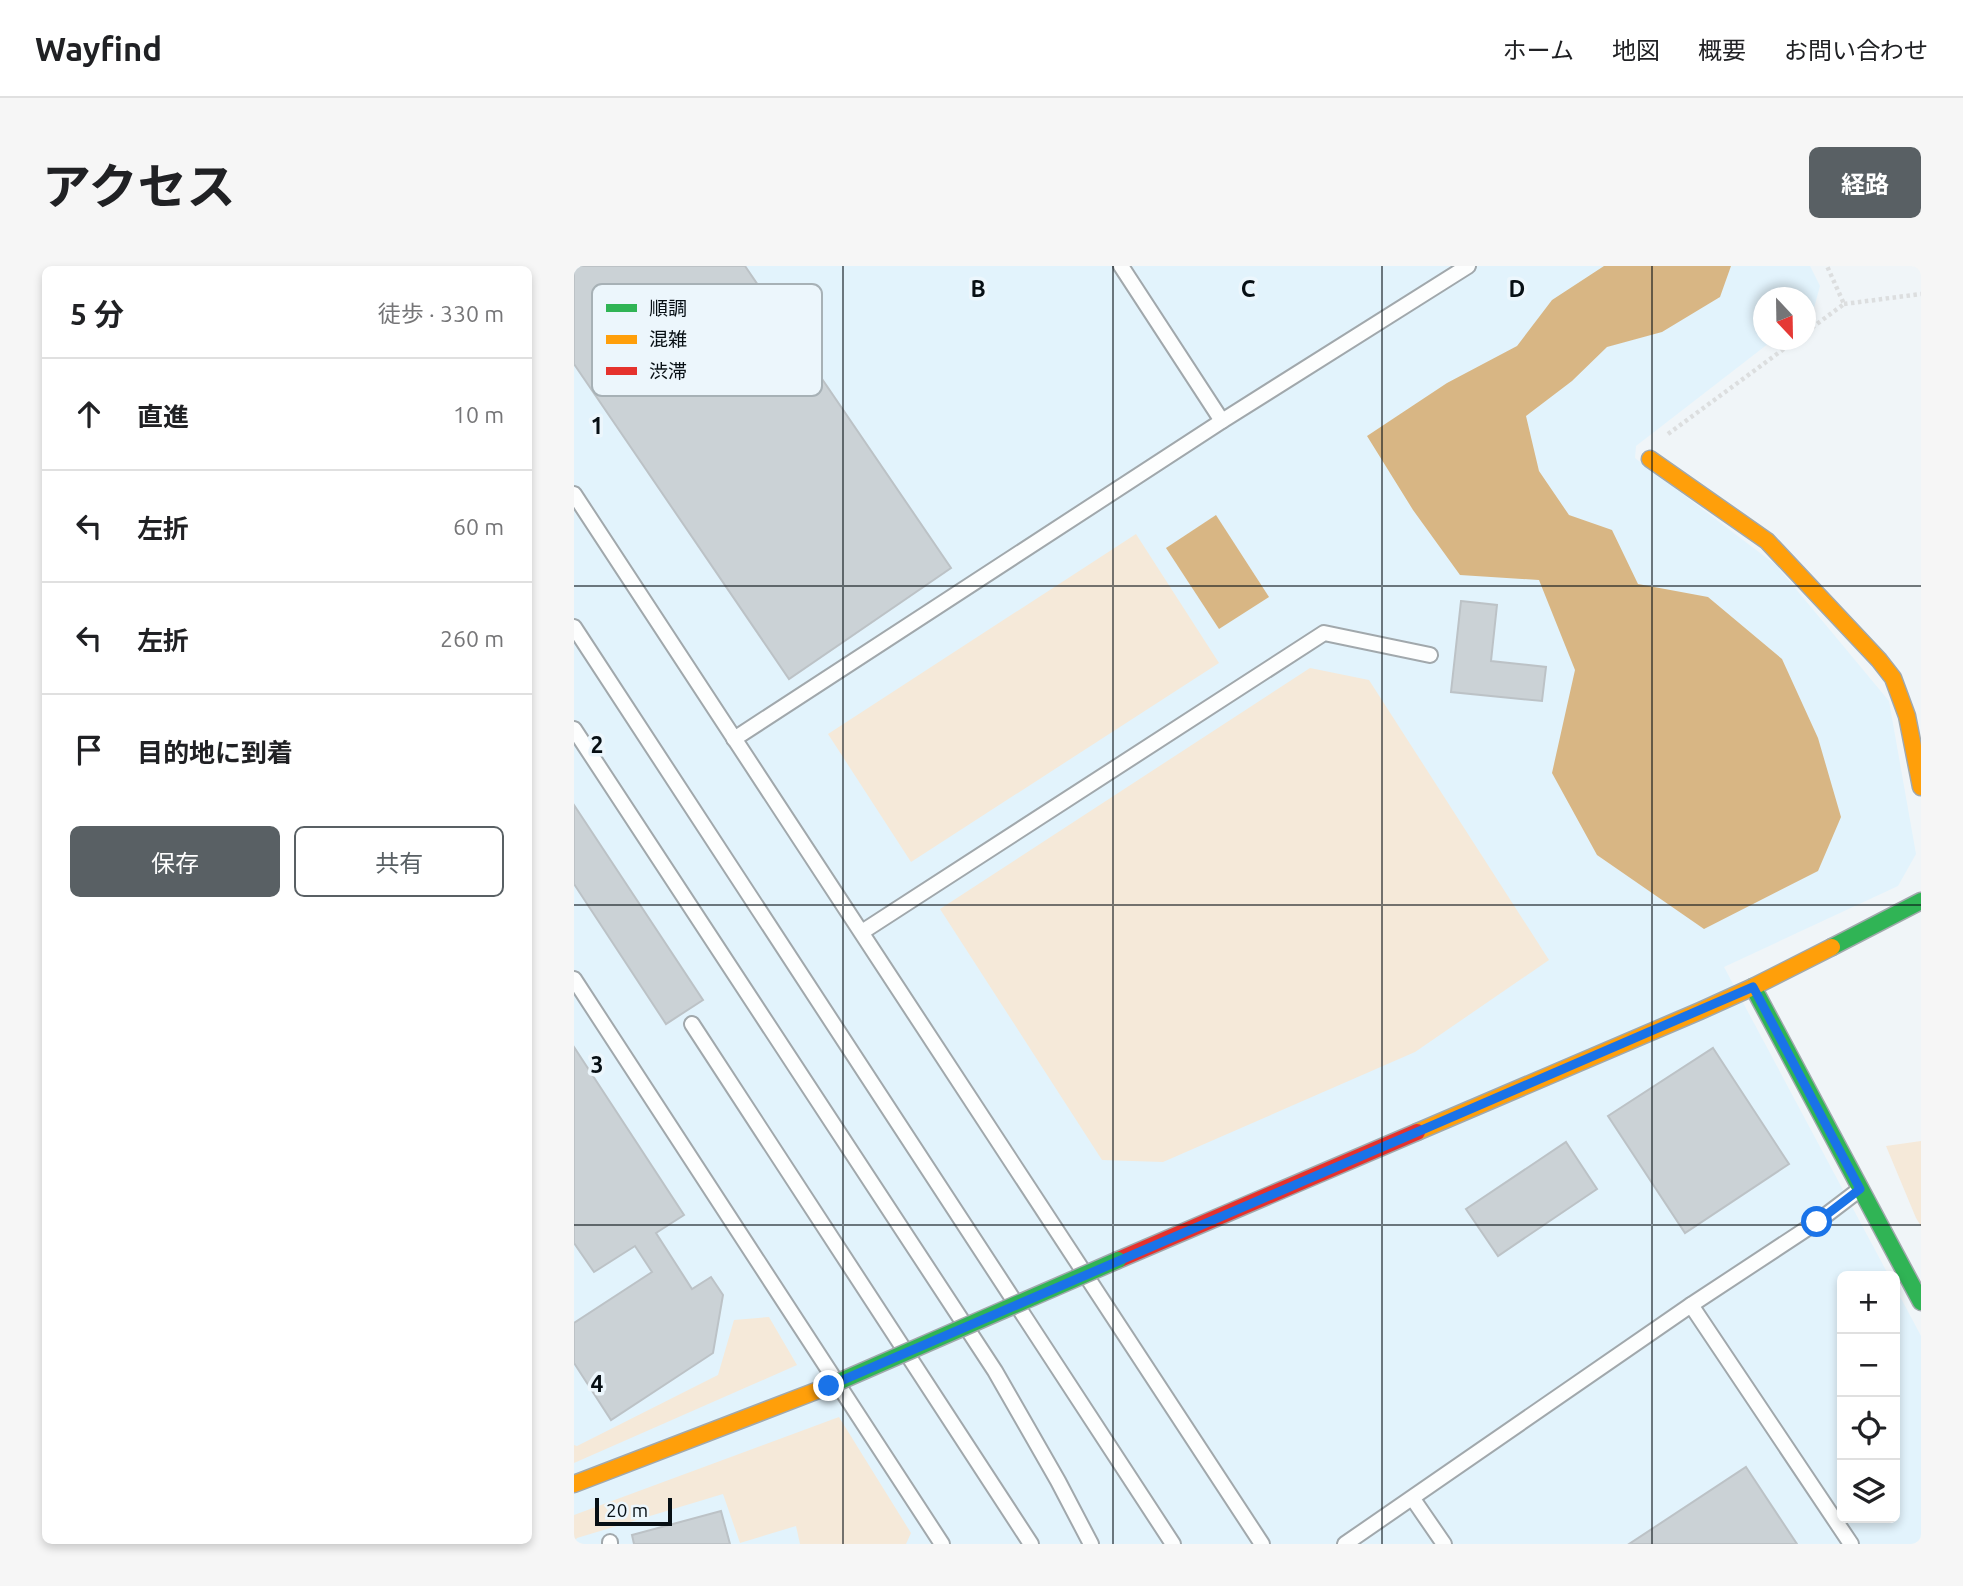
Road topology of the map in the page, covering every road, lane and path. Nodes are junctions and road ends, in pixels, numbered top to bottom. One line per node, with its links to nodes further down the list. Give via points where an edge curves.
1 (1121, 266): 8 (lane)
2 (1468, 266): 8 (lane)
3 (1827, 266): 5 (path)
4 (1921, 294): 5 (path)
5 (1844, 304): 6 (path)
6 (1816, 324)
7 (1782, 350): 9 (path, via 1656,442)
8 (1222, 421): 14 (lane)
9 (1650, 459): 15 (street, via 1766,541 1880,660 1893,678 1908,716)
10 (574, 494): 14 (lane)
11 (574, 628): 29 (lane)
12 (1430, 655): 17 (lane, via 1324,633)
13 (574, 729): 28 (lane, via 995,1371)
14 (734, 739): 17 (lane)
15 (1921, 787)
16 (1921, 901): 19 (street)
17 (862, 932): 30 (lane)
18 (574, 979): 26 (lane)
19 (1753, 987): 21 (street); 24 (street, bridge, via 829,1386)
20 (692, 1024): 27 (lane)
21 (1860, 1189): 22 (street); 23 (lane)
22 (1921, 1302)
23 (1691, 1305): 25 (lane); 33 (lane)
24 (574, 1484)
25 (1413, 1499): 31 (lane); 32 (lane)
26 (940, 1543)
27 (1031, 1544)
28 (1091, 1544)
29 (1173, 1544)
30 (1262, 1544)
31 (1345, 1544)
32 (1444, 1544)
33 (1851, 1544)

